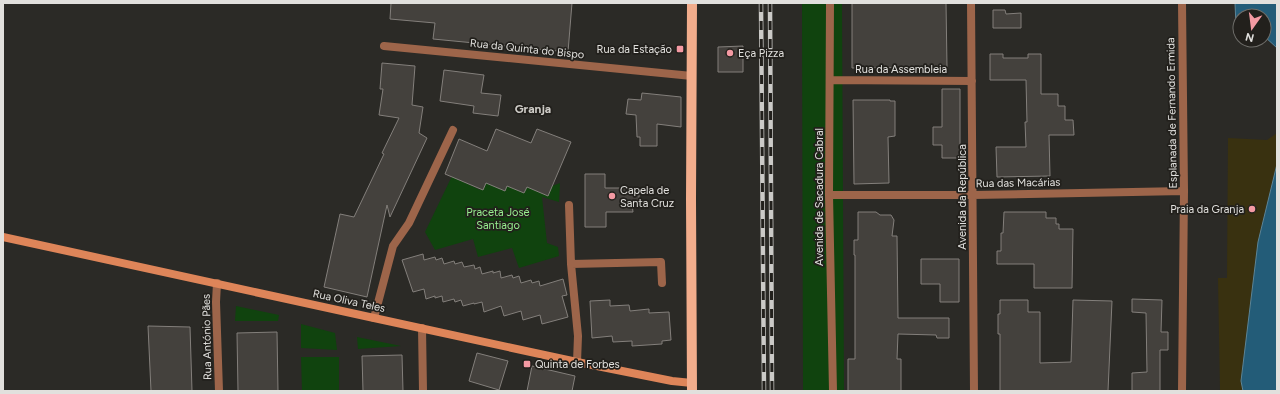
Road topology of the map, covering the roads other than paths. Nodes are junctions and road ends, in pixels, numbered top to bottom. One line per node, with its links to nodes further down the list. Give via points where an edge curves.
1 (692, 3): 6 (main road)
2 (830, 3): 7 (street, Avenida de Sacadura Cabral)
3 (971, 3): 8 (street, Avenida da República)
4 (1182, 3): 10 (street, Esplanada de Fernando Ermida)
5 (384, 46): 6 (street, Rua da Quinta do Bispo)
6 (692, 76): 21 (main road)
7 (830, 80): 8 (street, Rua da Assembleia); 12 (street, Avenida de Sacadura Cabral)
8 (972, 80): 11 (street, Avenida da República)
9 (454, 130): 18 (street, via 409,224 393,246)
10 (1184, 191): 11 (street, Rua das Macárias); 26 (street, Esplanada de Fernando Ermida)
11 (973, 194): 12 (street, Rua das Macárias); 25 (street, Avenida da República)
12 (829, 195): 24 (street, Avenida de Sacadura Cabral)
13 (568, 205): 15 (street)
14 (3, 237): 16 (main road, Rua Oliva Teles)
15 (571, 264): 17 (street, via 661,262); 20 (street, via 578,336)
16 (217, 283): 18 (main road, Rua Oliva Teles); 22 (street, Rua António Pães)
17 (662, 283)
18 (374, 318): 19 (main road, Rua Oliva Teles)
19 (422, 328): 20 (main road, Rua Oliva Teles); 23 (street)
20 (577, 362): 21 (main road, Rua Oliva Teles)
21 (692, 387)
22 (219, 391)
23 (423, 391)
24 (833, 391)
25 (974, 391)
26 (1182, 391)

